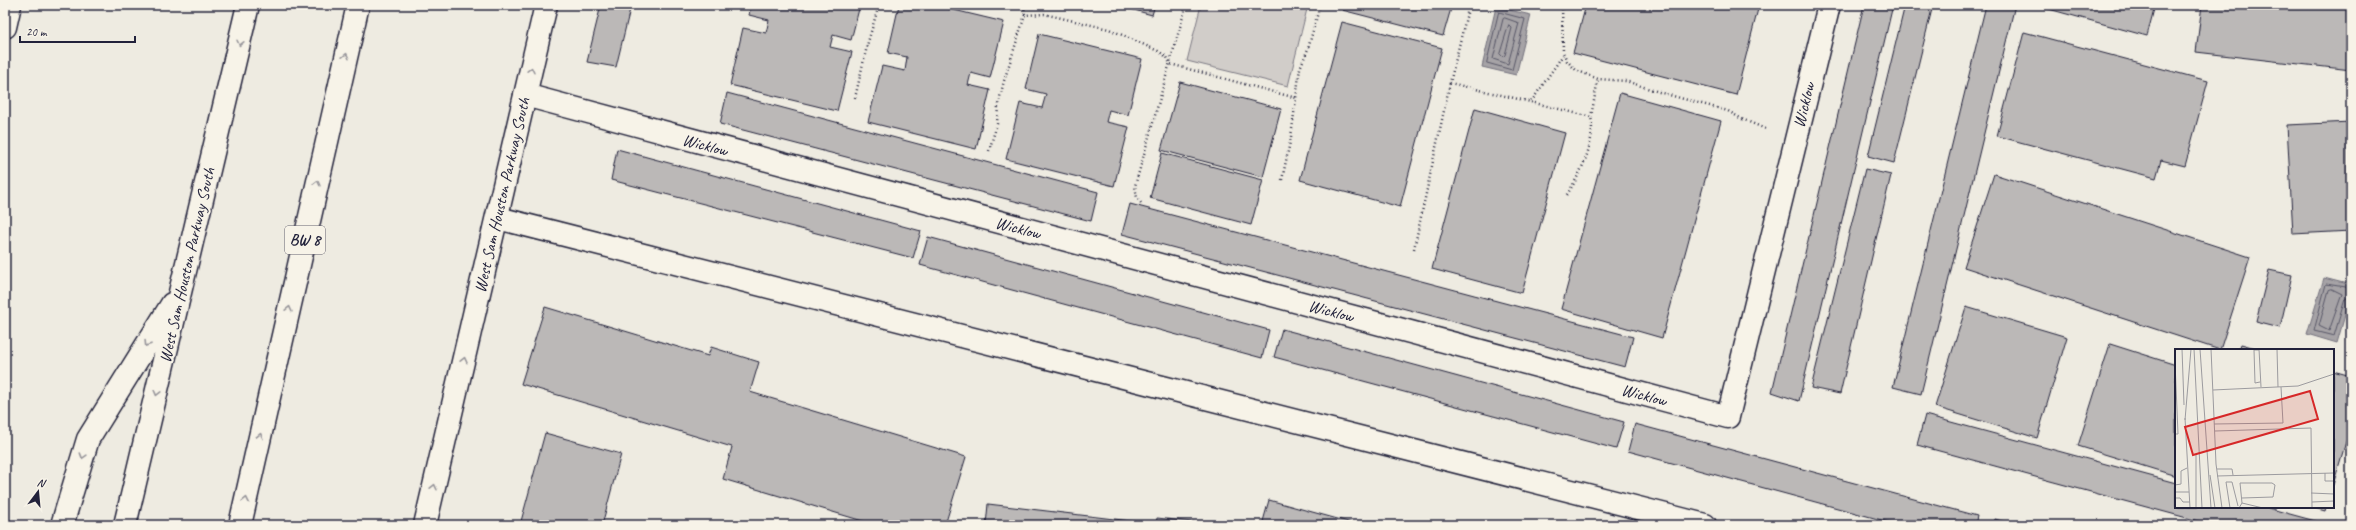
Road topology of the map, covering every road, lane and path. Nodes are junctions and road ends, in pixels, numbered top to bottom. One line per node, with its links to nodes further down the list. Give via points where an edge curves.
1 (10, 5): 13 (main road)
2 (248, 5): 30 (main road, West Sam Houston Parkway South, one-way to 30)
3 (358, 5): 33 (main road, BW 8, one-way to 3)
4 (546, 5): 18 (main road, West Sam Houston Parkway South, one-way to 4)
5 (879, 5): 19 (path)
6 (1025, 5): 12 (path)
7 (1320, 5): 20 (path, via 1300,68)
8 (1469, 5): 17 (path)
9 (1562, 5): 14 (path)
10 (1829, 5): 23 (main road, Wicklow)
11 (1186, 6): 15 (path)
12 (1025, 15): 15 (path, via 1044,14 1109,29 1158,51); 24 (path, via 1004,81 998,105 997,124)
13 (5, 27)
14 (1564, 54): 16 (path, via 1576,70); 21 (path)
15 (1169, 61): 20 (path, via 1170,64); 27 (path, via 1135,186 1137,198)
16 (1598, 79): 22 (path); 23 (path, via 1626,81 1728,111 1742,120)
17 (1450, 83): 21 (path); 29 (path)
18 (525, 95): 23 (main road, Wicklow, via 1728,417); 28 (main road, West Sam Houston Parkway South)
19 (855, 98)
20 (1296, 98): 25 (path)
21 (1531, 102): 22 (path)
22 (1591, 117): 26 (path, via 1587,157)
23 (1796, 140)
24 (989, 151)
25 (1282, 180)
26 (1566, 196)
27 (1141, 203)
28 (498, 218): 34 (main road, West Sam Houston Parkway South, one-way to 28); 35 (main road)
29 (1414, 249)
30 (183, 287): 31 (main road, one-way to 31, via 88,439); 32 (main road, West Sam Houston Parkway South, one-way to 32)
31 (62, 525)
32 (125, 525)
33 (240, 525)
34 (425, 525)
35 (1705, 525)

